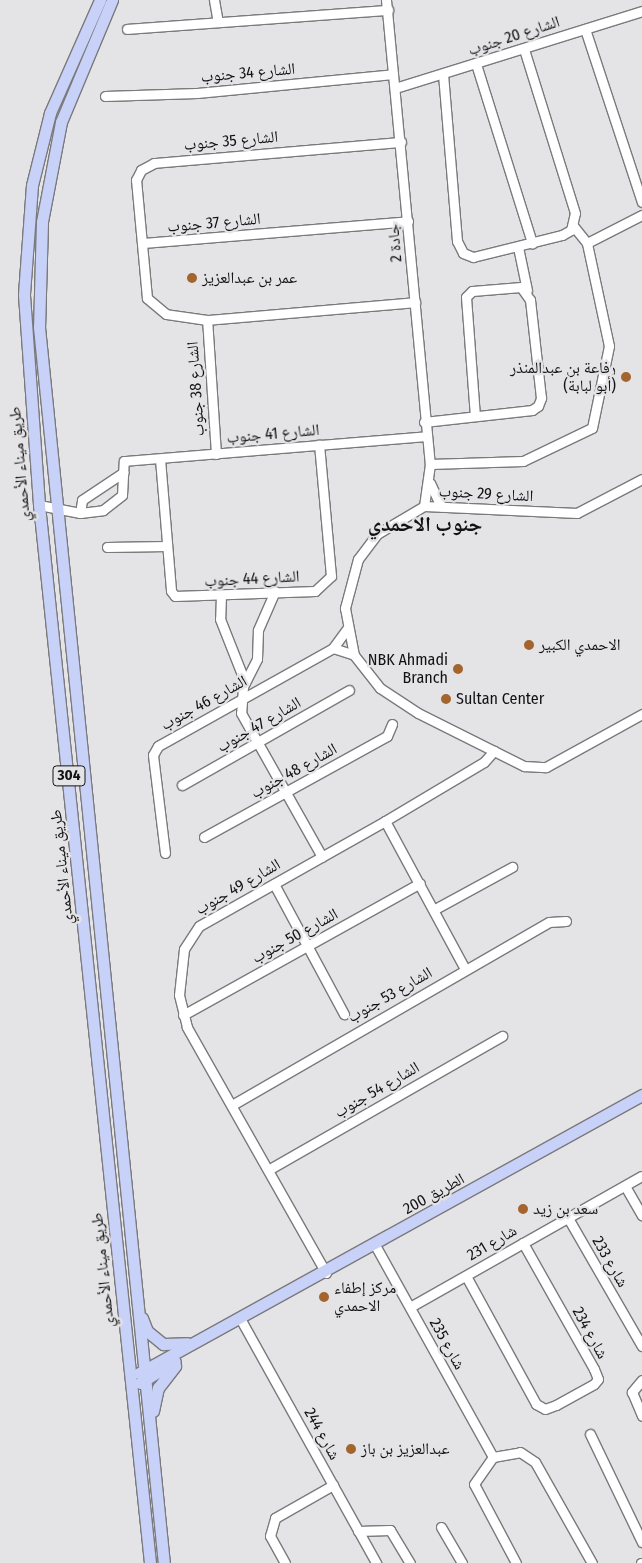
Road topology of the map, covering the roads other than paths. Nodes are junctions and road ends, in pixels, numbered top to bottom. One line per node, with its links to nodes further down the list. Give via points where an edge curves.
1 (100, 0): 38 (main road, طريق ميناء الأحمدي / 304, via 50,113 27,218 25,347)
2 (112, 0): 39 (main road, طريق ميناء الأحمدي / 304, via 61,122 42,222 39,327)
3 (214, 0): 7 (street)
4 (386, 0): 5 (street, جادة 2)
5 (388, 10): 7 (street); 12 (street, جادة 2)
6 (642, 11): 9 (street, الشارع 20 جنوب)
7 (218, 22): 8 (street)
8 (127, 29)
9 (585, 29): 10 (street, الشارع 20 جنوب); 17 (street)
10 (524, 49): 11 (street, الشارع 20 جنوب); 20 (street, via 575,213)
11 (476, 64): 13 (street, الشارع 20 جنوب); 22 (street)
12 (393, 74): 14 (street, جادة 2); 15 (street, الشارع 34 جنوب, via 197,93)
13 (443, 74): 14 (street, الشارع 20 جنوب); 24 (street, via 457,241 463,253 473,257)
14 (395, 88): 16 (street, جادة 2)
15 (105, 96)
16 (401, 142): 19 (street, جادة 2); 21 (street, الشارع 35 جنوب, via 154,162 136,180)
17 (642, 202)
18 (642, 215): 23 (street)
19 (408, 221): 21 (street, الشارع 37 جنوب); 26 (street, جادة 2)
20 (573, 226): 22 (street, via 562,235); 23 (street)
21 (143, 243): 27 (street, via 144,291 150,303 166,314)
22 (532, 243): 24 (street)
23 (587, 243): 34 (street, via 609,346 592,428 523,460)
24 (518, 247): 25 (street)
25 (527, 290): 28 (street, via 541,398 538,406); 28 (street, via 472,291 466,297)
26 (415, 302): 27 (street, الشارع 38 جنوب); 29 (street, جادة 2)
27 (207, 320): 32 (street, الشارع 38 جنوب)
28 (475, 416): 29 (street)
29 (424, 422): 30 (street, جادة 2)
30 (425, 436): 31 (street, الشارع 41 جنوب); 34 (street, جادة 2)
31 (319, 445): 32 (street, الشارع 41 جنوب); 45 (street, الشارع 44 جنوب, via 331,576 315,591)
32 (216, 454): 33 (street, الشارع 41 جنوب)
33 (160, 459): 35 (street, الشارع 41 جنوب, via 124,461); 43 (street, الشارع 44 جنوب)
34 (430, 464): 37 (street, جادة 2)
35 (124, 472): 42 (street, via 82,500); 42 (street, via 122,495 103,510)
36 (642, 479): 41 (street, الشارع 29 جنوب, via 590,509 564,513)
37 (430, 483): 40 (street, جادة 2); 41 (street, جادة 2)
38 (39, 505): 39 (street); 93 (main road, طريق ميناء الأحمدي / 304)
39 (54, 506): 42 (street); 85 (main road, طريق ميناء الأحمدي / 304)
40 (424, 506): 41 (street, الشارع 29 جنوب); 47 (street, الشارع 29 جنوب, via 377,534 358,559 346,592)
41 (441, 507)
42 (80, 513)
43 (167, 546): 44 (street); 46 (street, الشارع 44 جنوب, via 171,591 175,596)
44 (107, 547)
45 (275, 590): 46 (street, الشارع 44 جنوب); 50 (street, via 258,630 257,659)
46 (221, 595): 50 (street, via 220,619)
47 (346, 629): 48 (street, الشارع 46 جنوب); 49 (street, الشارع 29 جنوب)
48 (333, 648): 49 (street); 52 (street, الشارع 46 جنوب)
49 (354, 655): 56 (street, الشارع 29 جنوب, via 370,678 392,698)
50 (245, 682): 52 (street)
51 (350, 690): 55 (street, الشارع 47 جنوب)
52 (242, 699): 55 (street, via 242,717); 62 (street, الشارع 46 جنوب, via 158,746 153,756)
53 (642, 714): 56 (street, الشارع 29 جنوب, via 546,767 524,766)
54 (392, 724): 59 (street, الشارع 48 جنوب, via 387,736)
55 (257, 744): 58 (street, الشارع 47 جنوب); 59 (street)
56 (487, 748): 57 (street); 57 (street, الشارع 49 جنوب)
57 (473, 768): 60 (street, الشارع 49 جنوب)
58 (182, 786)
59 (285, 793): 61 (street, الشارع 48 جنوب); 63 (street)
60 (385, 821): 63 (street, الشارع 49 جنوب); 65 (street)
61 (204, 838)
62 (166, 853)
63 (322, 857): 66 (street, الشارع 49 جنوب)
64 (512, 867): 67 (street)
65 (420, 883): 67 (street); 69 (street, الشارع 50 جنوب)
66 (274, 884): 69 (street); 72 (street, الشارع 49 جنوب, via 199,926 187,939 179,995)
67 (435, 909): 70 (street)
68 (566, 920): 70 (street, الشارع 53 جنوب, via 549,922)
69 (308, 946): 71 (street); 72 (street, الشارع 50 جنوب)
70 (465, 969): 75 (street, الشارع 53 جنوب)
71 (344, 1014)
72 (183, 1015): 75 (street, الشارع 49 جنوب)
73 (502, 1036): 76 (street, الشارع 54 جنوب)
74 (642, 1095): 82 (main road, الطريق 200)
75 (232, 1105): 76 (street, الشارع 49 جنوب)
76 (268, 1170): 83 (street, الشارع 49 جنوب)
77 (642, 1176): 78 (street, شارع 231)
78 (625, 1186): 79 (street); 80 (street, شارع 231)
79 (642, 1216)
80 (568, 1218): 81 (street, شارع 231); 89 (street, شارع 233)
81 (523, 1243): 84 (street, شارع 231); 84 (street, شارع 234, via 594,1369 598,1379 594,1384 545,1409 536,1404)
82 (375, 1245): 83 (main road, الطريق 200); 86 (street, شارع 235)
83 (326, 1273): 87 (main road, الطريق 200)
84 (466, 1276): 86 (street, شارع 231)
85 (135, 1290): 88 (main road, via 144,1323 153,1338 171,1346); 91 (main road, طريق ميناء الأحمدي / 304)
86 (410, 1307): 97 (street, شارع 235)
87 (241, 1320): 88 (main road, الطريق 200); 90 (main road, الطريق 200); 98 (street, شارع 244)
88 (194, 1342): 91 (main road, الطريق 200)
89 (642, 1346)
90 (184, 1355): 91 (main road, الطريق 200); 96 (main road, via 154,1396)
91 (145, 1375): 93 (main road, الطريق 200); 96 (main road, طريق ميناء الأحمدي / 304)
92 (642, 1380): 94 (street, via 632,1392)
93 (131, 1383): 102 (main road, طريق ميناء الأحمدي / 304)
94 (642, 1416)
95 (590, 1434): 101 (street)
96 (152, 1450): 103 (main road, طريق ميناء الأحمدي / 304)
97 (493, 1457): 108 (street, via 476,1478 475,1491); 109 (street, via 523,1452 533,1458)
98 (333, 1485): 100 (street, شارع 244); 104 (street, via 275,1518 270,1536)
99 (441, 1526): 107 (street)
100 (358, 1531): 105 (street, شارع 244); 106 (street, via 390,1530)
101 (642, 1542)
102 (150, 1563)
103 (164, 1563)
104 (285, 1563)
105 (376, 1563)
106 (410, 1563)
107 (462, 1563)
108 (516, 1563)
109 (592, 1563)

